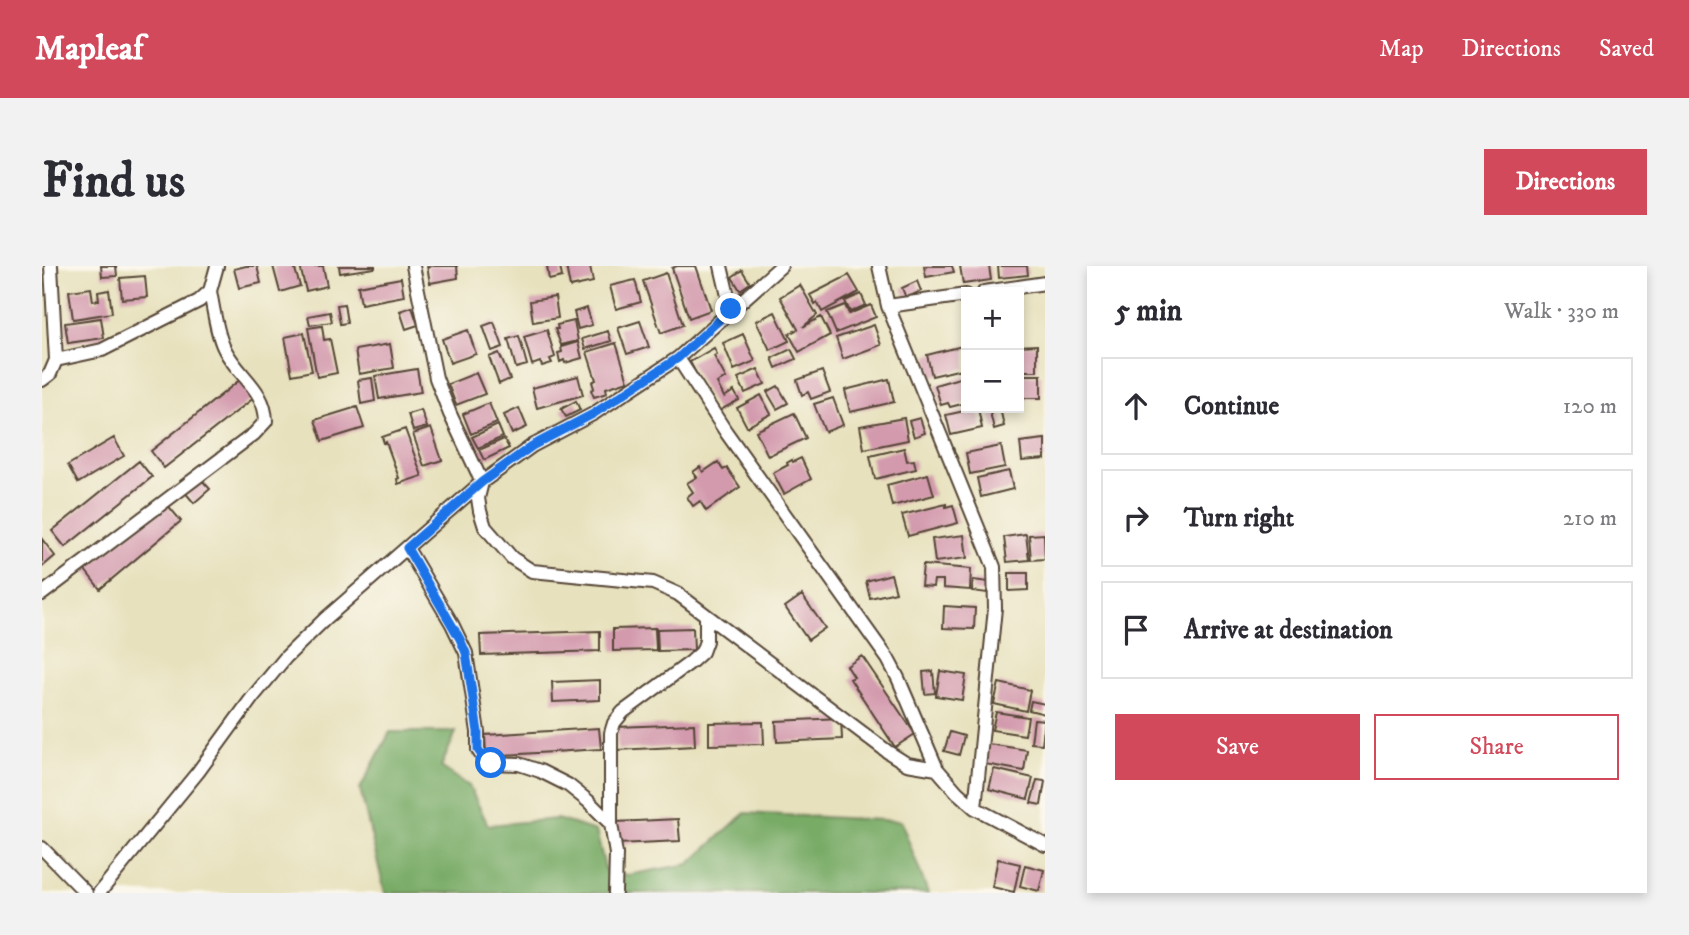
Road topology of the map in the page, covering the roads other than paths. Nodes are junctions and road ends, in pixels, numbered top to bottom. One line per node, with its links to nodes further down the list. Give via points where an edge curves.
1 (51, 266): 14 (street)
2 (217, 266): 9 (street)
3 (413, 266): 16 (street, via 436,378)
4 (721, 266): 12 (street)
5 (781, 266): 12 (street)
6 (879, 266): 11 (street)
7 (1045, 284): 8 (street)
8 (1022, 287)
9 (210, 291): 14 (street, via 199,301 102,350); 18 (street, via 223,347 257,391 266,408 266,421)
10 (961, 296): 11 (street)
11 (888, 306): 21 (street, via 995,567)
12 (731, 309): 13 (street)
13 (678, 358): 16 (street, via 593,414 532,446); 20 (street, via 888,659)
14 (56, 360): 15 (street)
15 (42, 380)
16 (482, 482): 17 (street); 19 (street, via 478,498 485,527 512,558 532,571 653,583 678,594)
17 (407, 548): 22 (street, via 466,653 482,756 491,763 519,764 540,771 568,785); 26 (street, via 286,657)
18 (42, 594)
19 (706, 615): 20 (street, via 888,752 907,764); 22 (street, via 702,652 614,723)
20 (937, 769): 21 (street)
21 (975, 808): 23 (street)
22 (611, 824): 27 (street)
23 (1045, 845)
24 (42, 848): 25 (street)
25 (86, 893)
26 (99, 893)
27 (615, 893)

